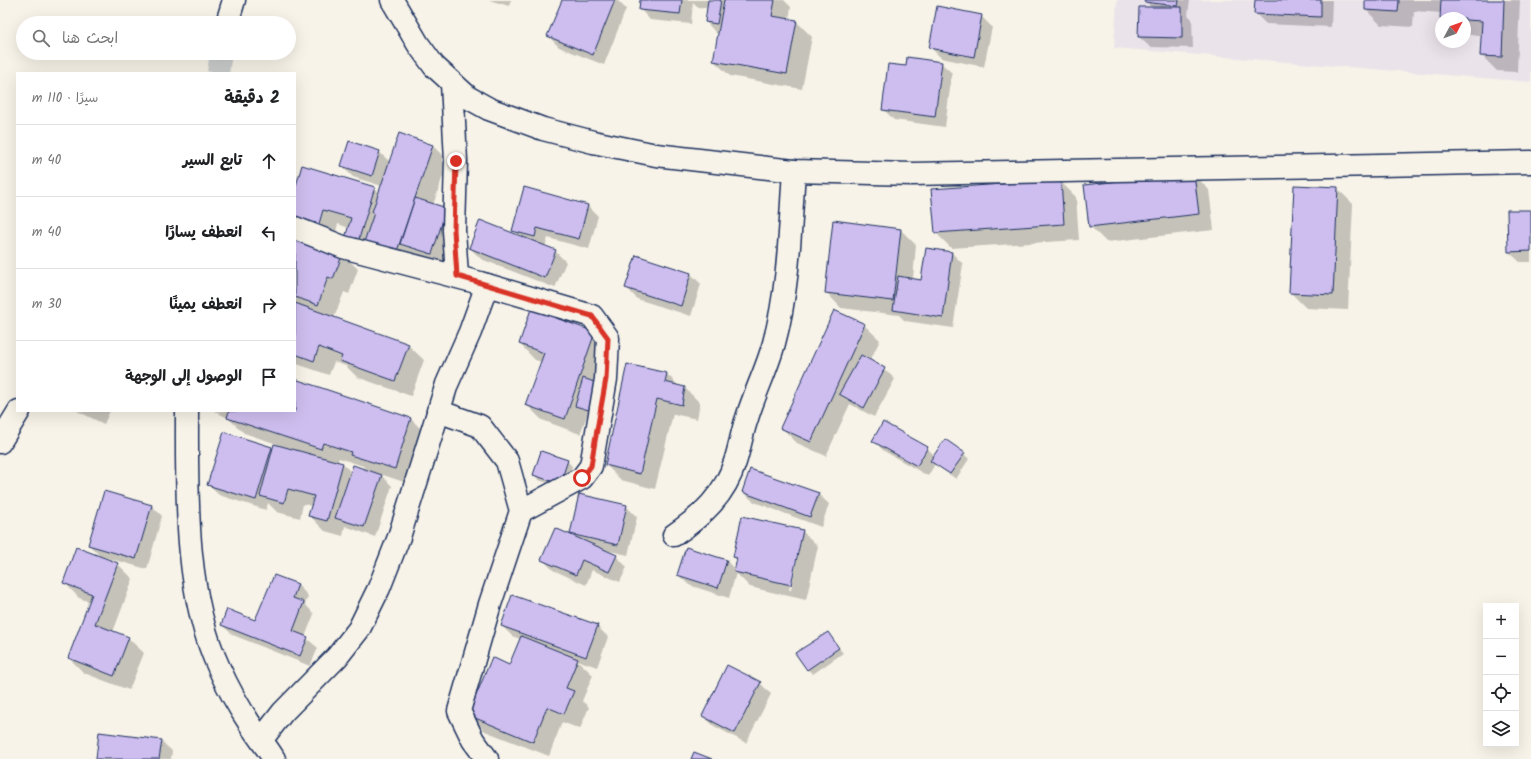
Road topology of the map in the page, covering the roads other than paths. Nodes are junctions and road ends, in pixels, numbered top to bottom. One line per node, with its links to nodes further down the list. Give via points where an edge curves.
1 (234, 0): 3 (street)
2 (392, 0): 4 (street, via 418,44 434,66)
3 (229, 16)
4 (452, 83): 6 (street, via 469,98 489,109 543,129 593,142 663,156); 8 (street)
5 (1531, 162): 6 (street, via 912,174)
6 (794, 171): 15 (street, via 782,305 774,343 747,417 735,462 716,500 704,513)
7 (296, 228): 8 (street, via 343,247)
8 (457, 276): 9 (street)
9 (487, 285): 10 (street); 14 (street, via 592,316 608,338 606,379 591,466 582,478)
10 (438, 411): 14 (street, via 480,426 507,461); 16 (street, via 398,537 379,588 359,629 337,657 283,712)
11 (18, 412): 13 (street)
12 (187, 412): 16 (street, via 188,508 194,571 204,626 219,667 237,703)
13 (0, 442)
14 (521, 511): 18 (street, via 490,604 459,711 473,740)
15 (674, 535)
16 (262, 739): 17 (street)
17 (274, 759)
18 (487, 759)

